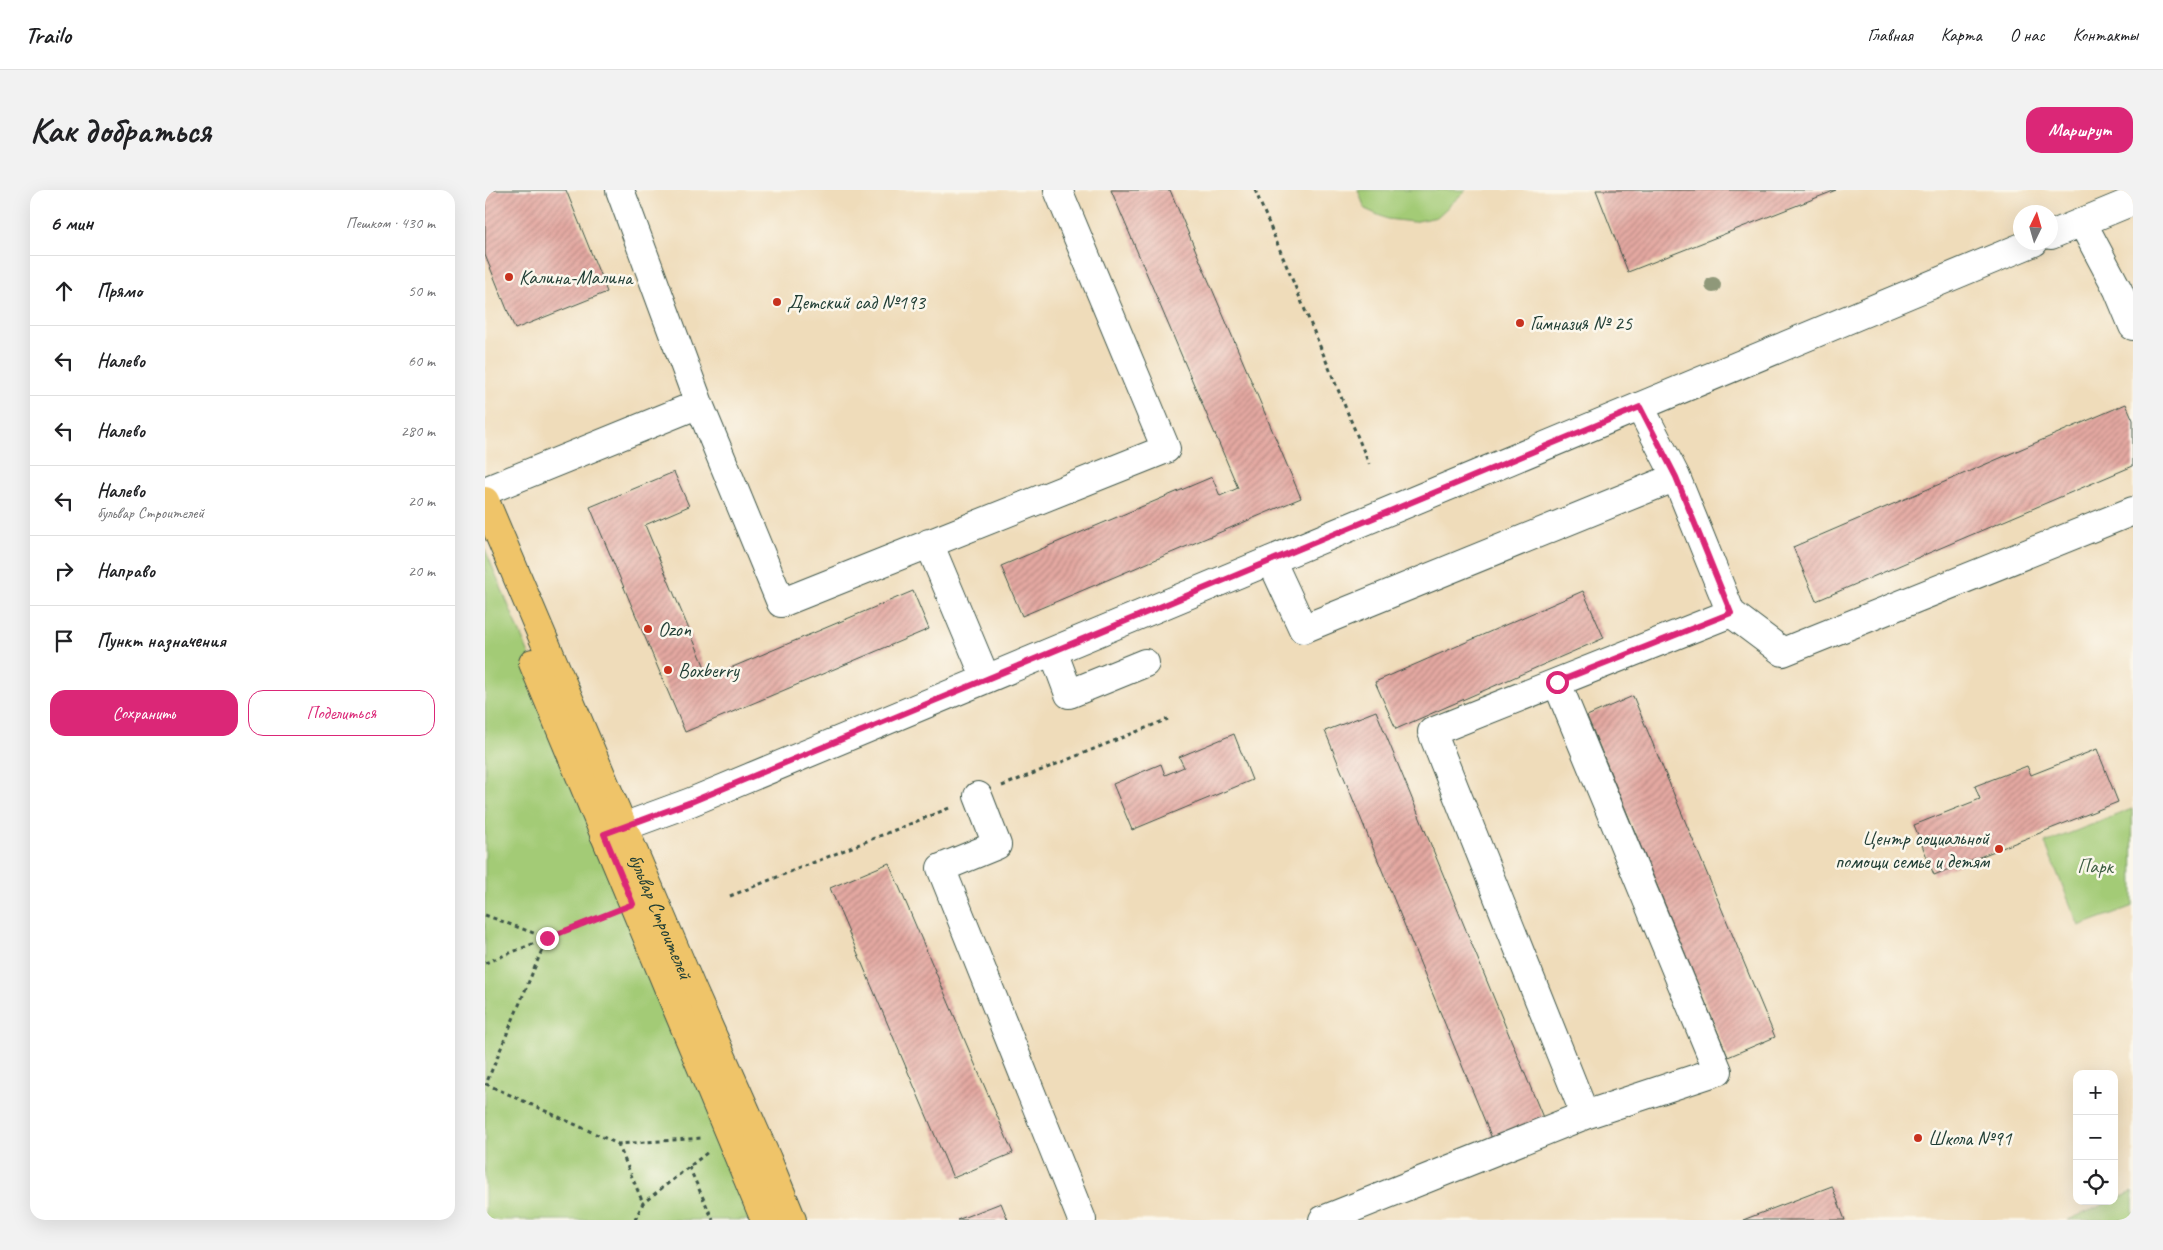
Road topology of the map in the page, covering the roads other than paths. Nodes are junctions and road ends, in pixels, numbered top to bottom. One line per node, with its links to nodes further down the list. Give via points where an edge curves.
1 (620, 190): 9 (street)
2 (1058, 190): 15 (street, via 1166,448)
3 (2133, 201): 4 (street)
4 (2082, 222): 5 (street); 7 (street)
5 (2058, 232)
6 (2014, 250): 10 (street)
7 (2126, 287): 8 (street)
8 (2133, 326)
9 (699, 404): 12 (street); 15 (street, via 781,603)
10 (1640, 407): 11 (street); 17 (street)
11 (1676, 477): 17 (street, via 1303,629); 18 (street)
12 (485, 491)
13 (485, 501): 24 (main road, бульвар Строителей)
14 (2133, 511): 18 (street, via 1783,652)
15 (929, 543): 21 (street)
16 (485, 549): 24 (main road, бульвар Строителей)
17 (1271, 560): 19 (street)
18 (1731, 613): 22 (street)
19 (1053, 651): 20 (street, via 1069,694); 21 (street)
20 (1145, 662)
21 (986, 679): 24 (street)
22 (1557, 682): 25 (street, via 1432,732); 25 (street, via 1718,1071)
23 (977, 796): 28 (street, via 997,845 941,868)
24 (614, 831): 26 (main road, бульвар Строителей, via 633,904); 27 (main road, бульвар Строителей, via 767,1158)
25 (1585, 1116): 29 (street)
26 (765, 1220)
27 (792, 1220)
28 (1082, 1220)
29 (1323, 1220)

